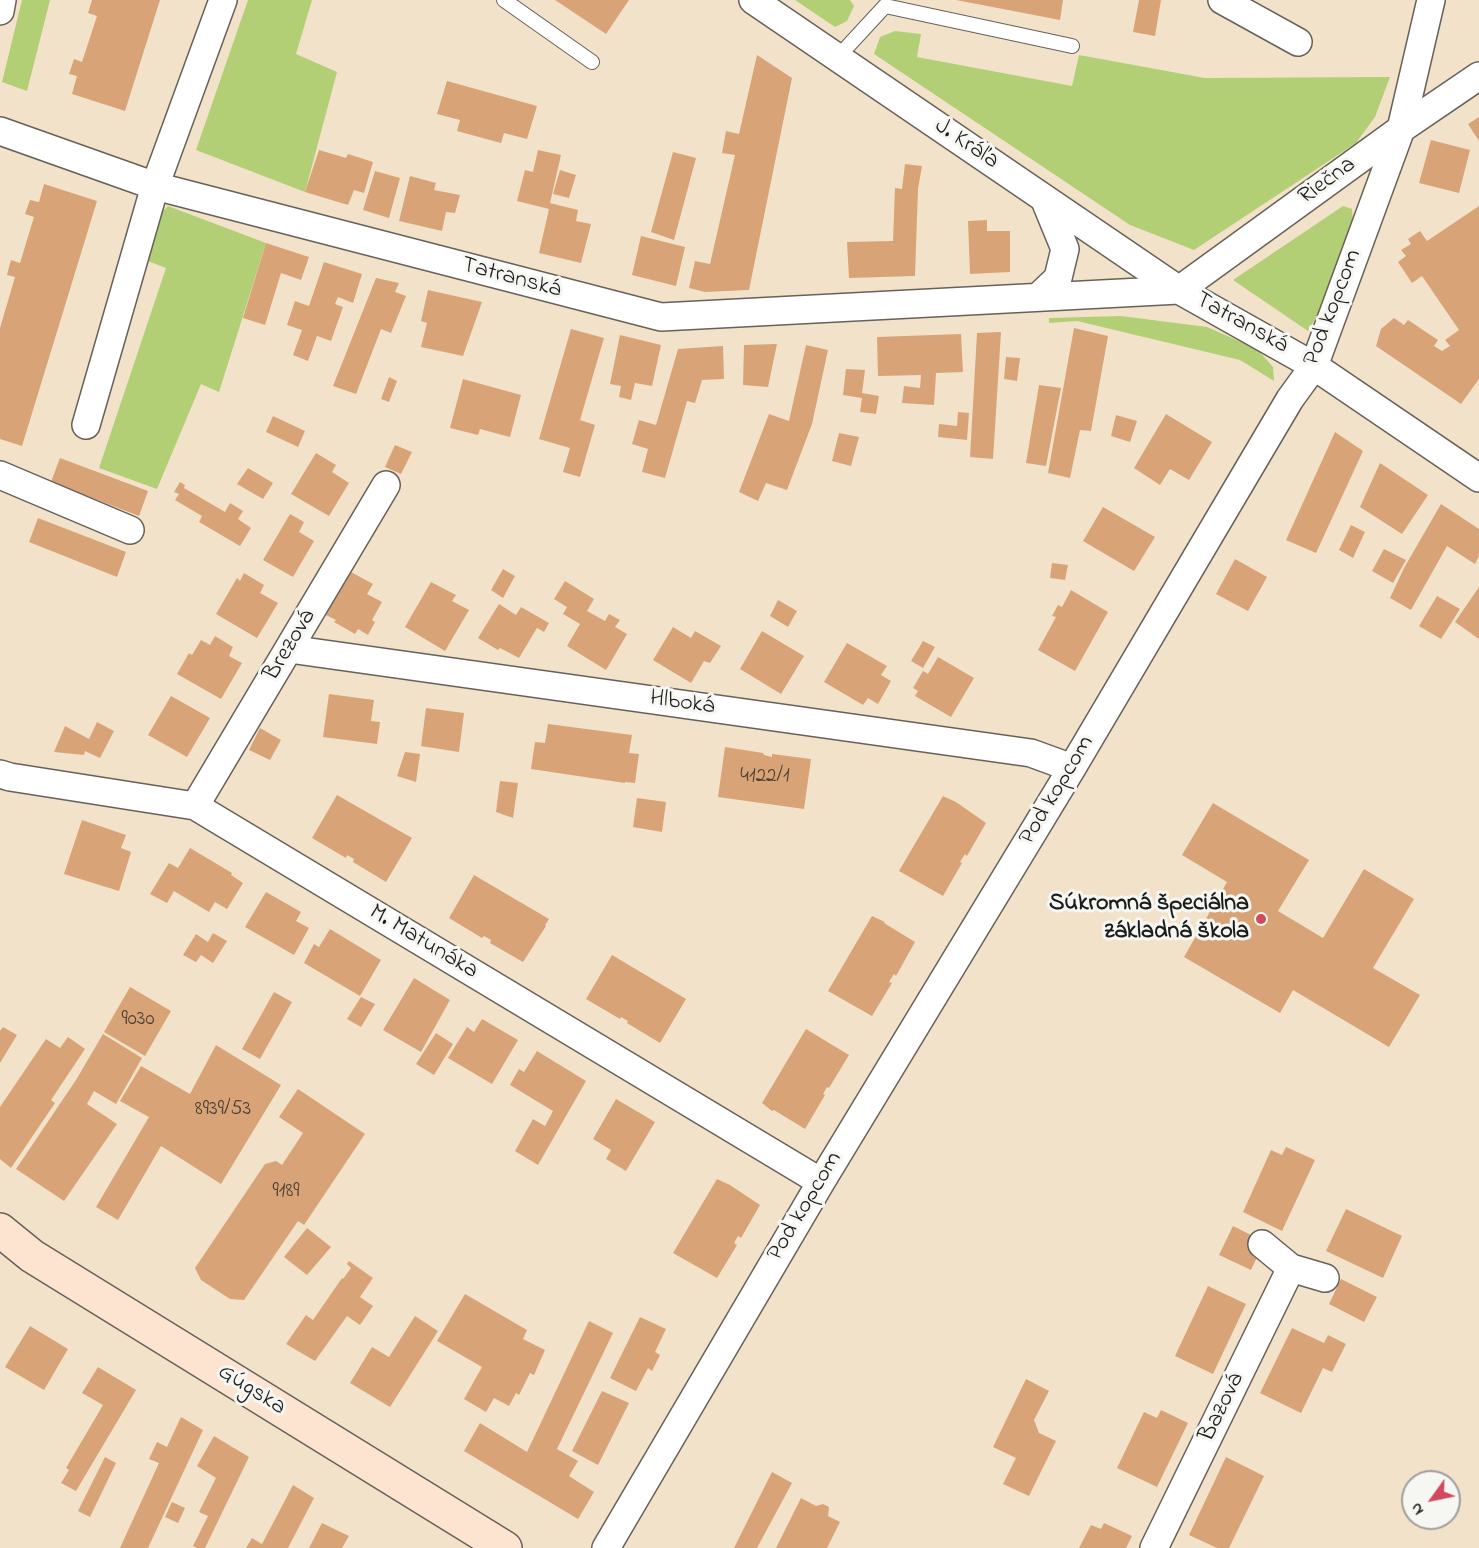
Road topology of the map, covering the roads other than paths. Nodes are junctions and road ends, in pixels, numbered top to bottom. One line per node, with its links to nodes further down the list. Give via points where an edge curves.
1 (2, 0): 8 (street)
2 (223, 0): 16 (street)
3 (504, 0): 12 (lane)
4 (753, 0): 11 (street, J. Kráľa)
5 (1222, 0): 9 (street)
6 (1431, 0): 14 (street, Pod kopcom)
7 (884, 3): 10 (lane); 11 (lane)
8 (0, 11)
9 (1298, 42)
10 (1072, 46)
11 (837, 58): 17 (street, J. Kráľa)
12 (592, 62)
13 (1479, 76): 14 (street, Riečna)
14 (1401, 129): 18 (street, Riečna); 20 (street, Pod kopcom)
15 (0, 131): 16 (street, Tatranská)
16 (155, 186): 19 (street, Tatranská, via 661,317); 21 (street)
17 (1044, 198): 18 (street, J. Kráľa); 19 (street, via 1065,249 1058,278)
18 (1179, 290): 19 (street, Tatranská); 20 (street, Tatranská)
19 (1038, 297)
20 (1314, 366): 23 (street, Tatranská); 27 (street, Pod kopcom, via 1290,399)
21 (86, 425)
22 (0, 475): 25 (street)
23 (1479, 478)
24 (386, 485): 26 (street, Brezová)
25 (130, 530)
26 (289, 649): 27 (street, Hlboká, via 1031,753); 29 (street, Brezová)
27 (1072, 768): 30 (street, Pod kopcom)
28 (0, 774): 29 (street, M. Matunáka)
29 (195, 806): 30 (street, M. Matunáka)
30 (820, 1182): 36 (street, Pod kopcom)
31 (0, 1230): 35 (main road, Gúgska, via 32,1256)
32 (1262, 1244): 33 (street)
33 (1291, 1268): 34 (street); 37 (street, Bazová)
34 (1326, 1278)
35 (505, 1548)
36 (606, 1548)
37 (1154, 1548)

